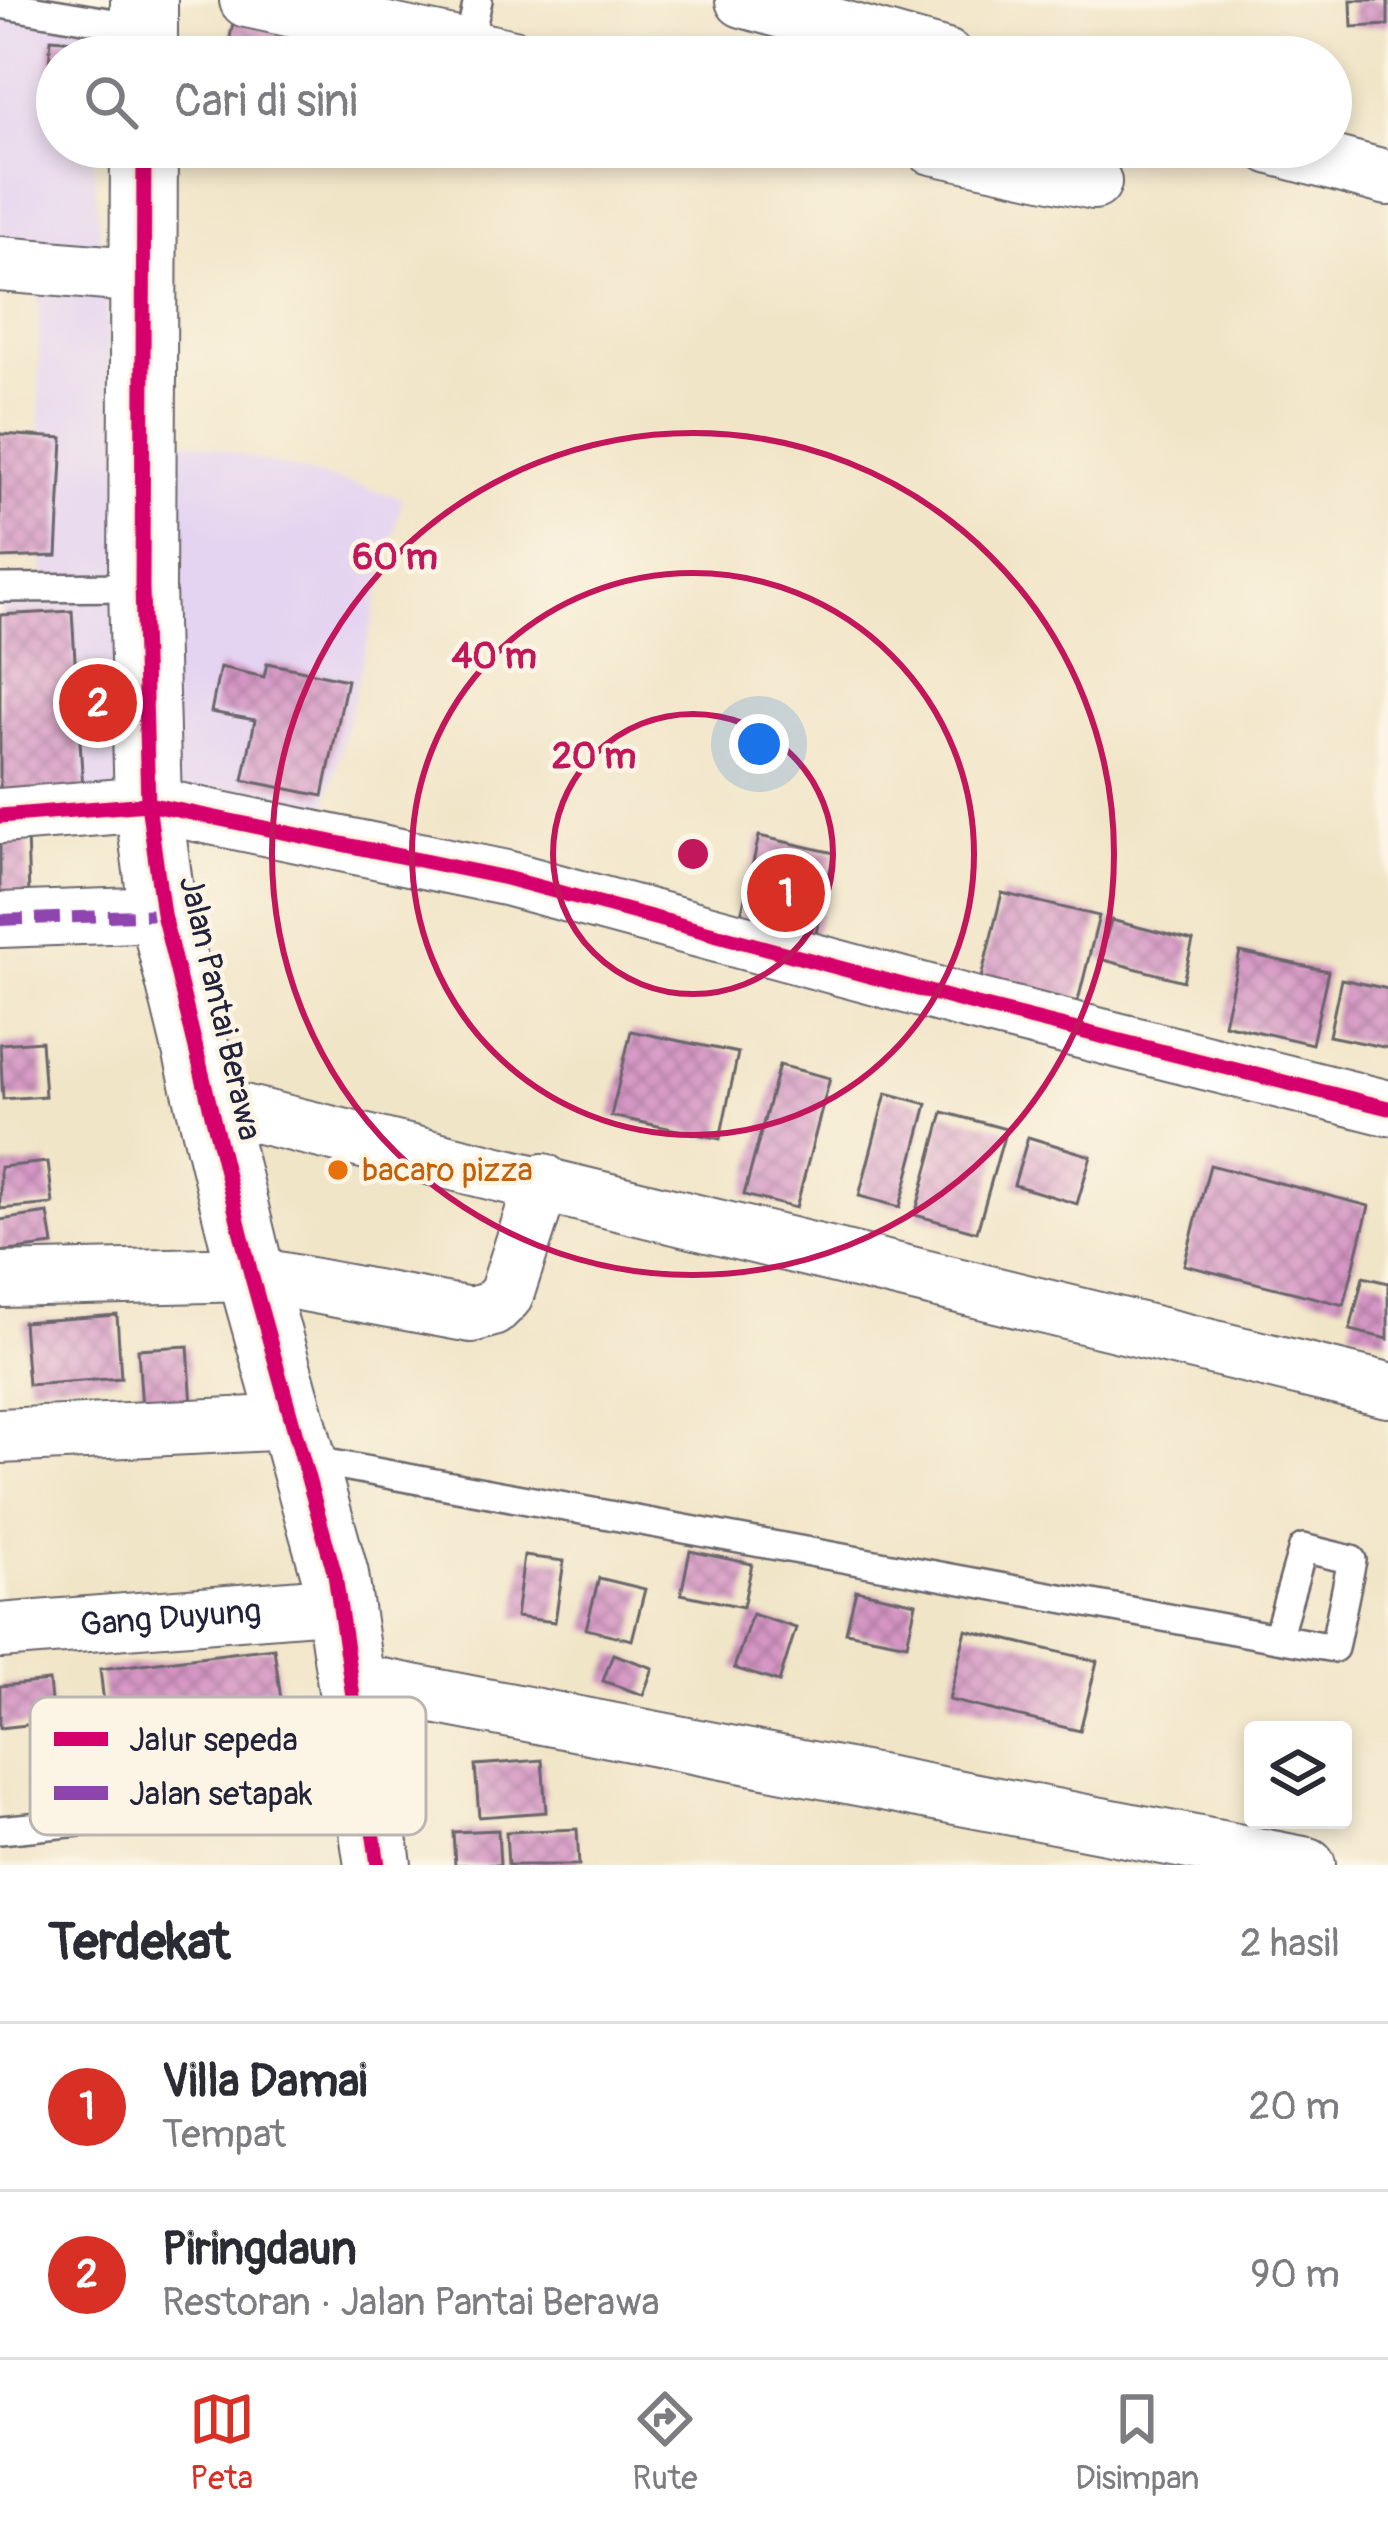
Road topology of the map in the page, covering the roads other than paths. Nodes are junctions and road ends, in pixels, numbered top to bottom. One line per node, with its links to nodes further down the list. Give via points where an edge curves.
1 (247, 0): 5 (street)
2 (743, 0): 6 (street)
3 (0, 4): 4 (lane)
4 (144, 28)
5 (486, 35)
6 (871, 36)
7 (144, 168): 13 (street, Jalan Pantai Berawa)
8 (1029, 168): 11 (street)
9 (1351, 168): 10 (street)
10 (1388, 178)
11 (1094, 182)
12 (0, 264): 13 (street)
13 (143, 276): 14 (street, Jalan Pantai Berawa)
14 (142, 587): 15 (lane); 16 (street, Jalan Pantai Berawa)
15 (0, 588)
16 (148, 804): 17 (street); 18 (street, Jalan Pantai Berawa); 21 (street, via 506,878)
17 (0, 816)
18 (163, 914): 19 (street); 20 (street, Jalan Pantai Berawa)
19 (0, 920)
20 (210, 1103): 22 (street); 23 (street, Jalan Pantai Berawa)
21 (1388, 1108)
22 (543, 1181): 23 (street, via 506,1295 471,1316); 25 (street)
23 (251, 1274): 24 (street); 27 (street, Jalan Pantai Berawa)
24 (0, 1280)
25 (1388, 1390)
26 (0, 1436): 27 (street)
27 (300, 1441): 28 (street, Jalan Pantai Berawa); 30 (lane)
28 (341, 1604): 29 (street, Gang Duyung); 31 (street, Jalan Pantai Berawa)
29 (0, 1630)
30 (1277, 1638)
31 (351, 1680): 32 (street, Jalan Pantai Berawa); 37 (street)
32 (354, 1697)
33 (30, 1827): 34 (lane)
34 (0, 1830)
35 (374, 1835): 36 (street, Jalan Pantai Berawa)
36 (378, 1865)
37 (1308, 1865)

